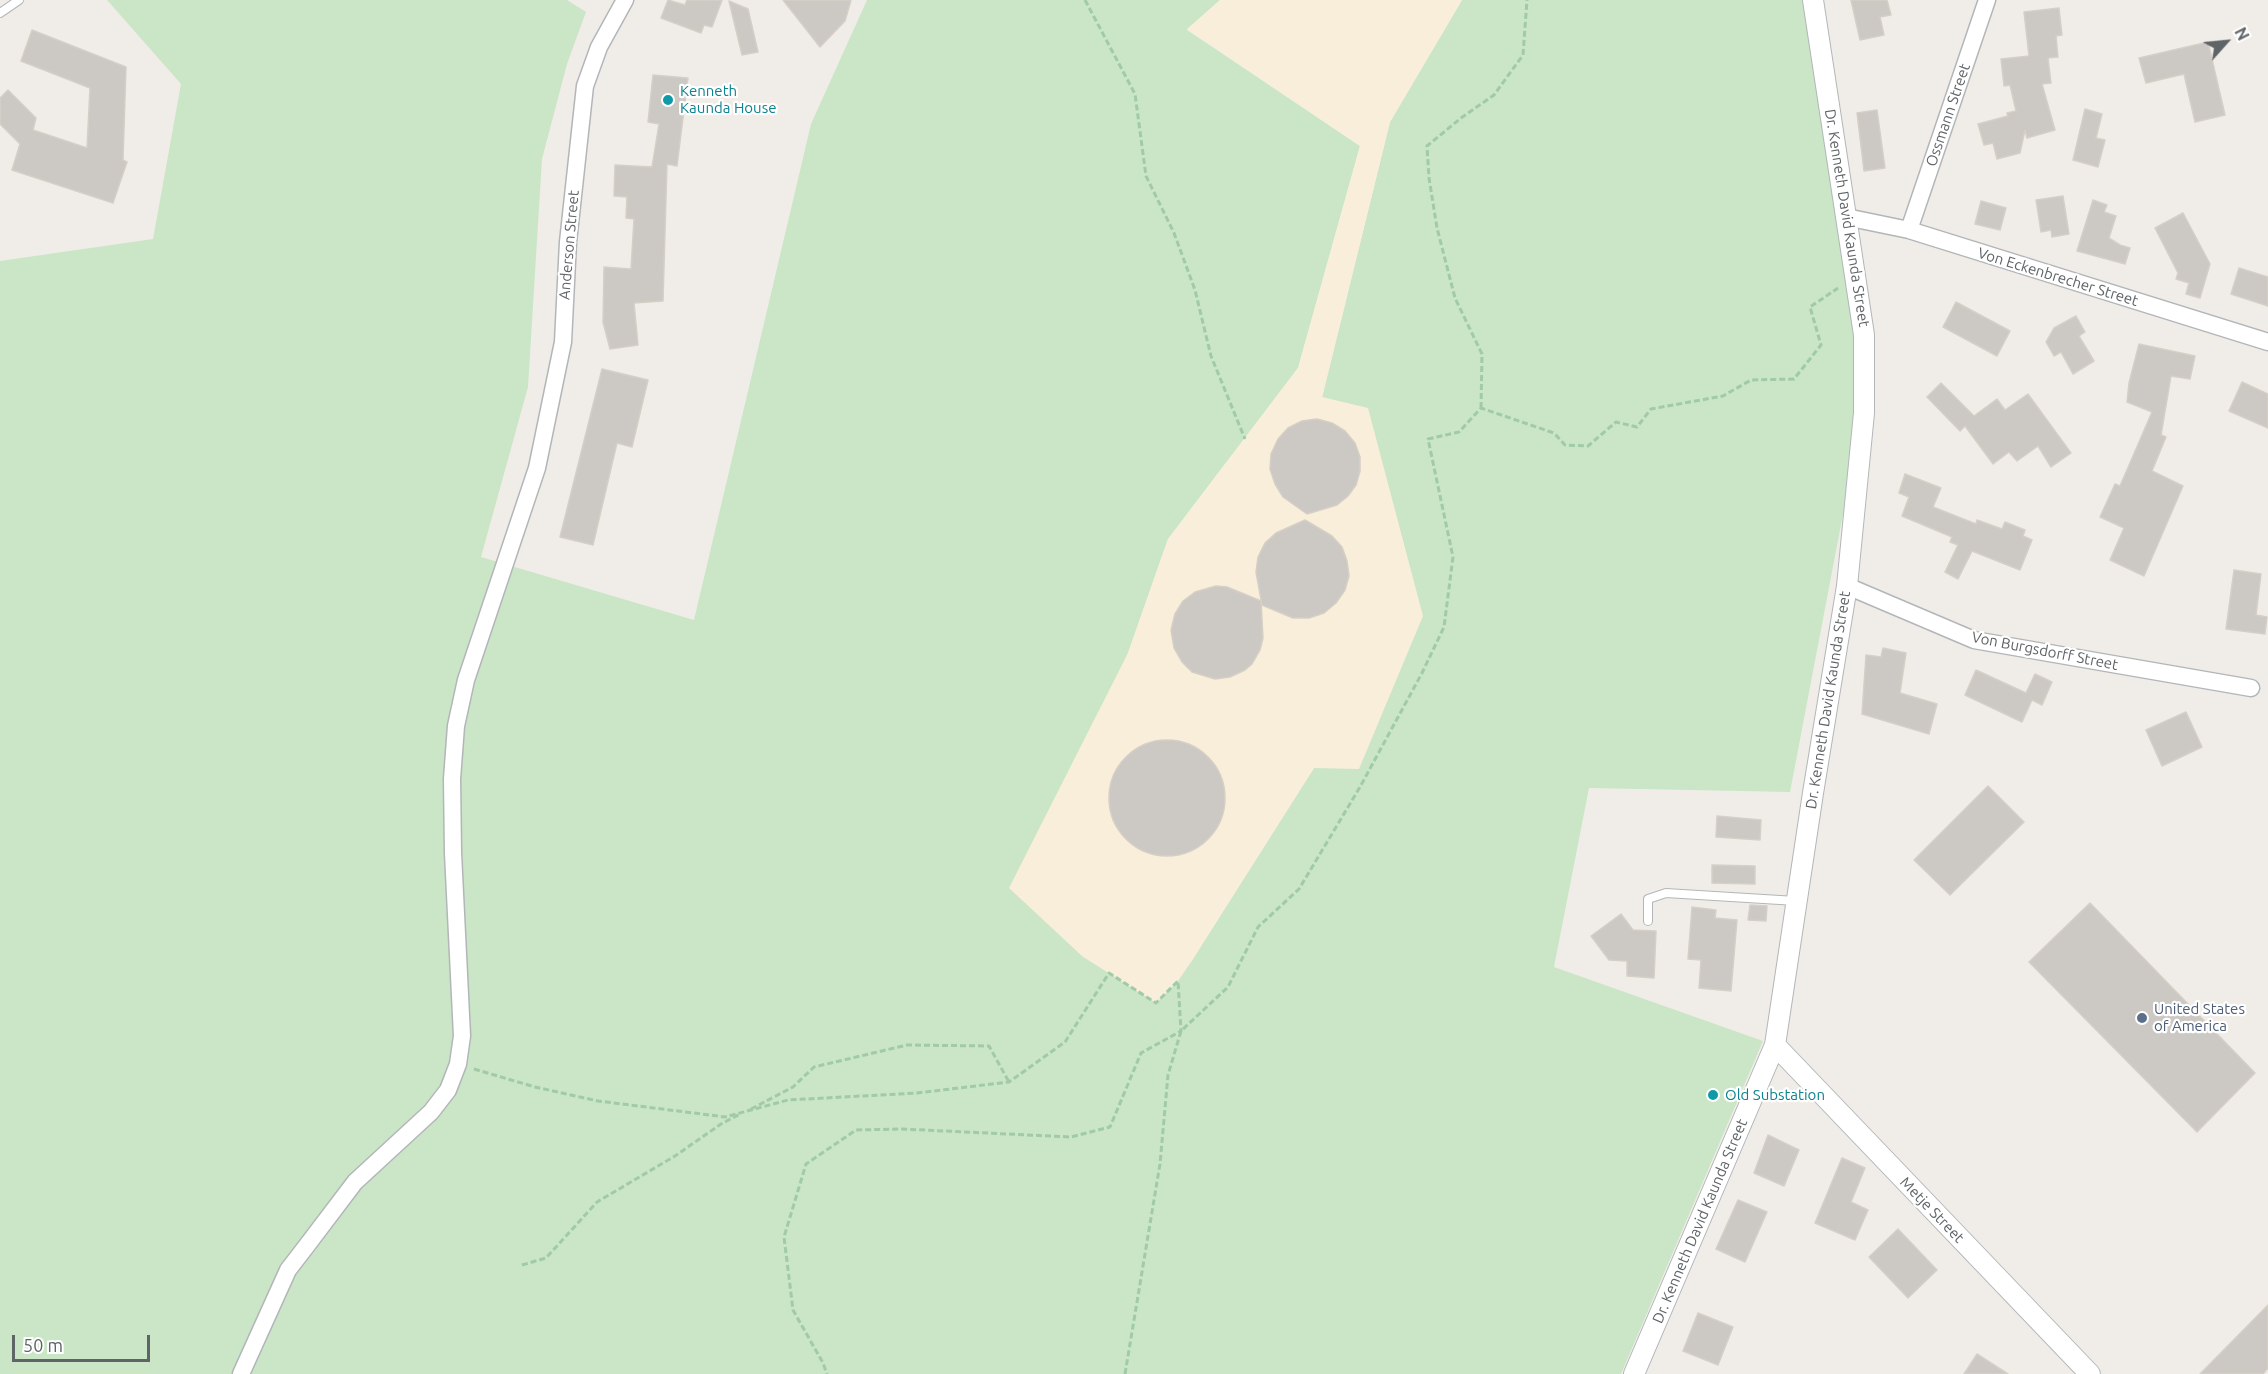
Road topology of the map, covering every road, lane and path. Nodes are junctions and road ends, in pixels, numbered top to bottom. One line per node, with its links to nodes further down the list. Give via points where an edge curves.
1 (19, 0): 7 (lane)
2 (626, 0): 20 (street, Anderson Street, via 599,47 585,86 568,242 563,342 537,468 473,658 456,726 452,778 462,1036)
3 (1085, 0): 13 (path, via 1135,94 1146,176 1174,233 1195,290 1211,356)
4 (1527, 0): 12 (path, via 1523,55 1494,95 1427,146 1437,228 1455,298 1482,354)
5 (1813, 0): 8 (street, Dr. Kenneth David Kaunda Street)
6 (1988, 0): 9 (street, Ossmann Street)
7 (0, 13)
8 (1846, 217): 9 (street, Von Eckenbrecher Street); 10 (street, Dr. Kenneth David Kaunda Street)
9 (1909, 230): 11 (street, Von Eckenbrecher Street)
10 (1855, 274): 12 (path, via 1810,307 1821,345 1794,380 1751,381 1723,396 1651,409 1636,427 1616,422 1588,446 1565,445 1554,433); 14 (street, Dr. Kenneth David Kaunda Street, via 1866,373)
11 (2268, 342)
12 (1480, 408): 18 (path, via 1459,432 1428,439 1453,557 1444,627 1360,787 1299,889 1258,927 1228,987)
13 (1245, 439)
14 (1847, 586): 15 (street, Von Burgsdorff Street, via 1974,640); 16 (street, Dr. Kenneth David Kaunda Street)
15 (2251, 688)
16 (1797, 901): 17 (lane, via 1666,893 1648,899); 19 (street, Dr. Kenneth David Kaunda Street)
17 (1647, 921)
18 (1181, 1031): 21 (path, via 1178,981 1156,1003 1109,973 1065,1042); 25 (path, via 1141,1053 1110,1127 1071,1137 856,1130 806,1164 784,1238 793,1310); 26 (path, via 1168,1075 1160,1164)
19 (1775, 1045): 27 (street, Dr. Kenneth David Kaunda Street); 28 (street, Metje Street)
20 (458, 1064): 22 (path, via 535,1088 598,1101 725,1117); 24 (street, Anderson Street, via 448,1090 431,1112 355,1182 288,1270)
21 (1009, 1082): 22 (path, via 916,1093 788,1100); 22 (path, via 989,1046 907,1045 813,1067 793,1087)
22 (746, 1112): 23 (path, via 597,1203 546,1258)
23 (522, 1265)
24 (241, 1374)
25 (827, 1374)
26 (1125, 1374)
27 (1634, 1374)
28 (2090, 1374)

